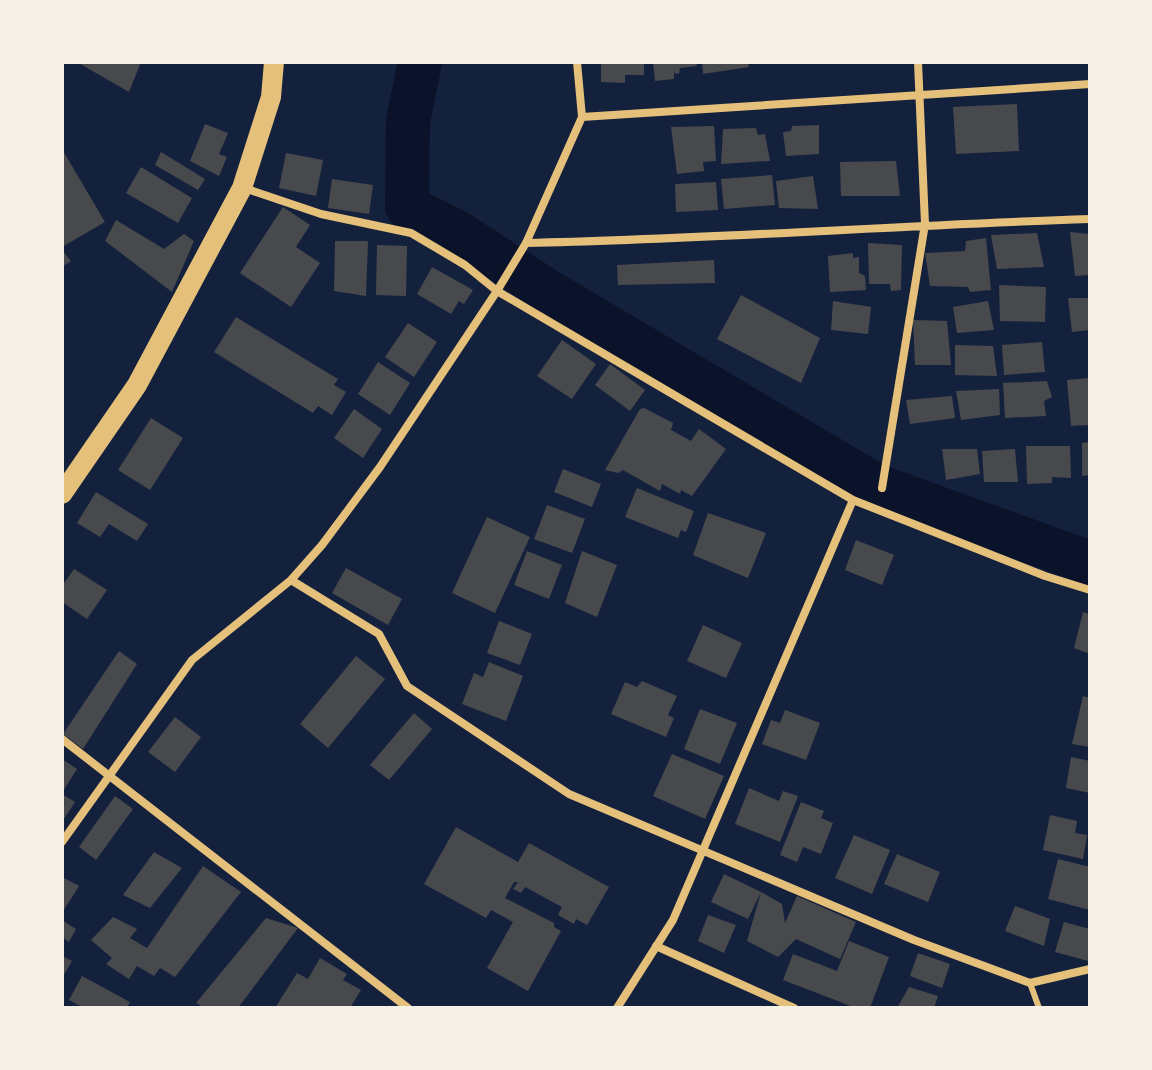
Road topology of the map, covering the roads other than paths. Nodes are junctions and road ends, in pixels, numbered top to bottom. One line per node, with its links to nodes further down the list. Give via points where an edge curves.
1 (274, 62): 7 (main road, via 271,97)
2 (577, 62): 6 (street)
3 (918, 62): 5 (street)
4 (1090, 84): 5 (street)
5 (920, 94): 6 (street); 9 (street)
6 (582, 117): 10 (street)
7 (242, 188): 11 (street, via 321,214 411,233); 13 (main road, via 137,385)
8 (1090, 219): 9 (street)
9 (925, 224): 10 (street); 12 (street)
10 (526, 243): 11 (street)
11 (497, 291): 14 (street); 15 (street, via 380,467)
12 (882, 488)
13 (62, 494)
14 (853, 500): 16 (street); 20 (street)
15 (291, 580): 18 (street, via 192,660); 20 (street, via 379,634 407,686 569,794)
16 (1090, 590)
17 (62, 739): 18 (street)
18 (109, 774): 19 (street); 24 (street)
19 (62, 842)
20 (703, 850): 21 (street); 23 (street)
21 (656, 946): 25 (street); 26 (street)
22 (1090, 969): 23 (street)
23 (1030, 983): 27 (lane)
24 (408, 1008)
25 (617, 1008)
26 (794, 1008)
27 (1039, 1008)

